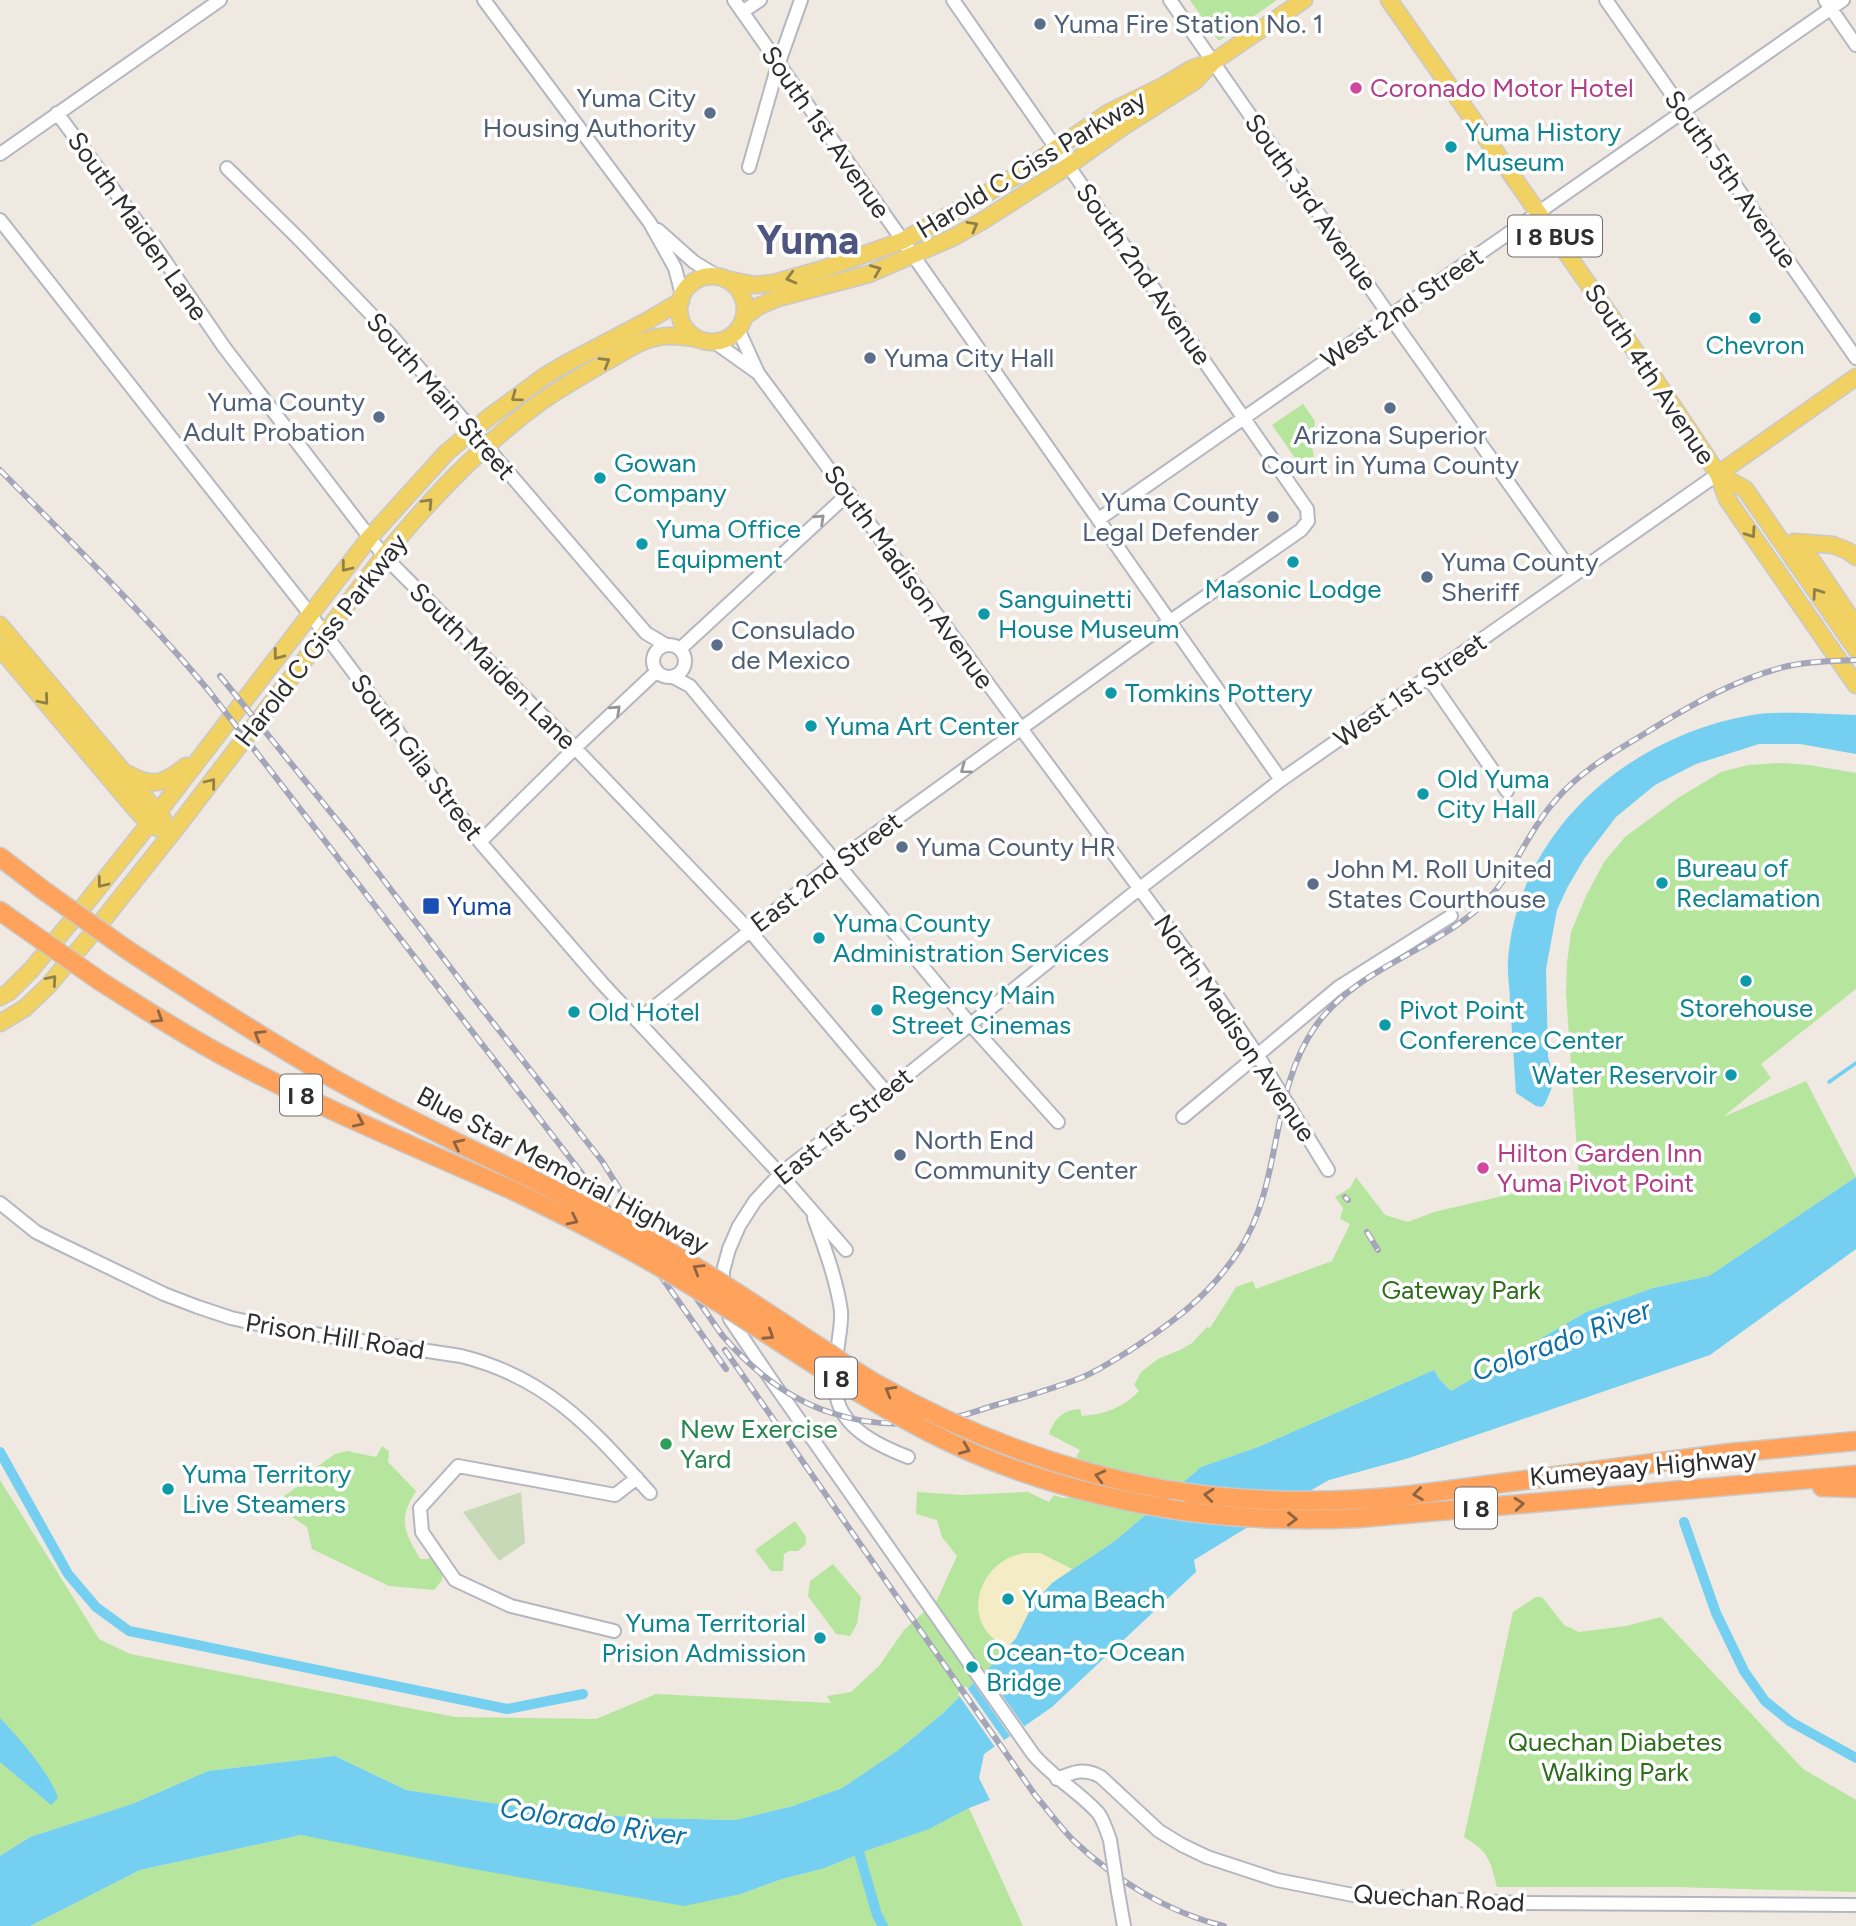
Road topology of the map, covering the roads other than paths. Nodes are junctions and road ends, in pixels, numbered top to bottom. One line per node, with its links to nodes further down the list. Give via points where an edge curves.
1 (220, 0): 18 (street)
2 (484, 0): 26 (street)
3 (734, 0): 13 (street, South 1st Avenue)
4 (760, 0): 13 (street)
5 (801, 0): 16 (street)
6 (953, 0): 19 (street, South 2nd Avenue)
7 (1170, 0): 15 (street, South 3rd Avenue)
8 (1304, 0): 15 (main road, Harold C Giss Parkway)
9 (1389, 0): 24 (main road, South 4th Avenue / I 8 BUS)
10 (1606, 0): 17 (street, South 5th Avenue)
11 (1843, 0): 12 (street, West 2nd Street)
12 (1828, 4): 14 (street); 17 (street, West 2nd Street)
13 (742, 12): 16 (street, South 1st Avenue)
14 (1856, 45)
15 (1213, 62): 19 (main road, Harold C Giss Parkway, via 1108,113); 21 (main road, Harold C Giss Parkway, via 1195,81); 31 (street, South 3rd Avenue)
16 (778, 65): 22 (street); 27 (street, South 1st Avenue)
17 (1684, 111): 24 (street, West 2nd Street); 34 (street, South 5th Avenue)
18 (57, 113): 20 (street); 43 (street, South Maiden Lane, via 224,347)
19 (1056, 150): 21 (street, South 2nd Avenue); 27 (main road, Harold C Giss Parkway)
20 (0, 153)
21 (1068, 166): 28 (main road, Harold C Giss Parkway, one-way to 21, via 984,220); 37 (street, South 2nd Avenue)
22 (749, 167)
23 (227, 168): 38 (street, South Main Street, via 389,333)
24 (1539, 212): 31 (street, West 2nd Street); 40 (main road, South 4th Avenue / I 8 BUS)
25 (0, 220): 49 (street, South Gila Street)
26 (650, 223): 29 (street, via 694,262); 30 (street, via 674,268)
27 (902, 241): 28 (street, South 1st Avenue); 29 (main road, Harold C Giss Parkway, one-way to 29, via 774,283 755,285)
28 (912, 255): 32 (main road, Harold C Giss Parkway, one-way to 28, via 758,306 778,298 869,274); 42 (street, South 1st Avenue)
29 (721, 277): 30 (main road, via 697,280); 32 (main road, via 733,284 743,299)
30 (681, 298): 33 (main road, via 683,325); 38 (main road, Harold C Giss Parkway, one-way to 38, via 567,363)
31 (1390, 316): 37 (street, West 2nd Street); 48 (street, South 3rd Avenue)
32 (741, 323): 33 (main road, via 731,335); 35 (street, South Madison Avenue)
33 (706, 340): 35 (street); 39 (main road, Harold C Giss Parkway, one-way to 33, via 545,400 643,341 672,334)
34 (1856, 358)
35 (758, 373): 41 (street, South Madison Avenue)
36 (1856, 377): 40 (main road, West 1st Street)
37 (1244, 418): 42 (street, West 2nd Street); 50 (street, South 2nd Avenue, via 1307,509 1308,521)
38 (473, 430): 39 (street, South Main Street); 43 (main road, Harold C Giss Parkway)
39 (486, 446): 46 (main road, Harold C Giss Parkway, one-way to 39, via 418,514); 53 (street, South Main Street)
40 (1718, 474): 44 (main road, I 8 BUS, via 1745,489); 48 (street, West 1st Street); 64 (main road, I 8 BUS, one-way to 64, via 1727,499)
41 (849, 493): 57 (street, one-way to 41); 66 (street, South Madison Avenue)
42 (1099, 519): 50 (street, South 1st Avenue)
43 (370, 537): 46 (street, South Maiden Lane); 49 (main road, Harold C Giss Parkway, one-way to 49)
44 (1778, 538): 45 (main road); 58 (main road, I 8 BUS, one-way to 44)
45 (1800, 543): 47 (main road, via 1833,545); 52 (main road)
46 (384, 556): 54 (main road, Harold C Giss Parkway); 67 (street, South Maiden Lane)
47 (1856, 557)
48 (1574, 575): 63 (street, West 1st Street)
49 (310, 614): 54 (street, South Gila Street); 68 (main road, Harold C Giss Parkway, one-way to 68)
50 (1170, 620): 66 (street); 70 (street, South 1st Avenue)
51 (0, 625): 69 (main road)
52 (1856, 626)
53 (646, 633): 55 (street, South Main Street); 59 (street, South Main Street)
54 (325, 634): 74 (main road, Harold C Giss Parkway, one-way to 54); 75 (street, South Gila Street)
55 (666, 645): 57 (street); 59 (street)
56 (0, 648): 72 (main road, one-way to 72)
57 (680, 649): 60 (street)
58 (1856, 649)
59 (655, 654): 61 (street)
60 (685, 665): 62 (street); 65 (street)
61 (657, 671): 62 (street); 67 (street, one-way to 61)
62 (673, 677): 65 (street)
63 (1428, 677): 70 (street, West 1st Street); 71 (street)
64 (1856, 685)
65 (690, 686): 78 (street)
66 (1020, 729): 78 (street, East 2nd Street, one-way to 78); 79 (street, South Madison Avenue)
67 (575, 748): 75 (street); 82 (street, South Maiden Lane)
68 (204, 752): 69 (main road, via 164,781 139,780); 73 (main road, Harold C Giss Parkway)
69 (123, 772): 73 (main road)
70 (1282, 779): 79 (street, West 1st Street)
71 (1507, 791)
72 (131, 804): 73 (main road); 76 (main road, via 135,821)
73 (154, 818): 74 (main road); 76 (main road, Harold C Giss Parkway)
74 (173, 826): 85 (main road, Harold C Giss Parkway, one-way to 74, via 25,1008 47,986)
75 (480, 842): 84 (street, South Gila Street)
76 (129, 848): 83 (main road, Harold C Giss Parkway, one-way to 83, via 31,970)
77 (3, 859): 105 (highway, Blue Star Memorial Highway / I 8, one-way to 77, bridge, via 1100,1476 956,1426 872,1381 661,1247 336,1080 125,949)
78 (835, 863): 82 (street, East 2nd Street); 86 (street)
79 (1140, 888): 86 (street, East 1st Street); 87 (street, North Madison Avenue)
80 (0, 911): 106 (highway, Blue Star Memorial Highway / I 8, one-way to 106, bridge, via 173,1028 321,1105 596,1231 709,1296 874,1403 952,1444 1096,1494)
81 (1451, 916): 87 (street, via 1339,987)
82 (749, 930): 84 (street, East 2nd Street); 88 (street, South Maiden Lane)
83 (0, 997)
84 (637, 1021): 92 (street, South Gila Street)
85 (0, 1023)
86 (971, 1024): 88 (street, East 1st Street); 90 (street)
87 (1258, 1056): 89 (street); 91 (street, North Madison Avenue)
88 (886, 1092): 92 (street, East 1st Street)
89 (1183, 1117)
90 (1058, 1122)
91 (1328, 1170)
92 (780, 1174): 94 (street, South Gila Street); 108 (street, East 1st Street, via 755,1201 735,1233 725,1262 723,1291 730,1320 1033,1754)
93 (0, 1203): 101 (street, Prison Hill Road, via 56,1242 164,1294 231,1318 461,1356 513,1374 564,1405)
94 (810, 1209): 95 (street, South Gila Street); 99 (street, via 841,1309 835,1378 838,1403 855,1428)
95 (846, 1250)
96 (1856, 1431): 98 (highway)
97 (1856, 1441): 98 (highway, Kumeyaay Highway / I 8)
98 (1729, 1452): 105 (highway, Kumeyaay Highway / I 8, one-way to 105, via 1386,1498)
99 (908, 1457)
100 (1856, 1475): 102 (highway, Kumeyaay Highway / I 8)
101 (637, 1478): 104 (street, Prison Hill Road); 107 (street, via 615,1494 458,1466 420,1508 422,1532 455,1580 511,1606)
102 (1728, 1486): 103 (highway); 106 (highway, Kumeyaay Highway / I 8, one-way to 102, via 1359,1518)
103 (1856, 1488)
104 (650, 1493)
105 (1250, 1500)
106 (1224, 1516)
107 (614, 1631)
108 (1058, 1779): 109 (street, Quechan Road, via 1077,1771 1092,1772 1159,1831 1207,1857 1277,1880 1353,1895 1520,1903); 110 (street, bridge, via 1106,1826)
109 (1856, 1905)
110 (1124, 1926)

